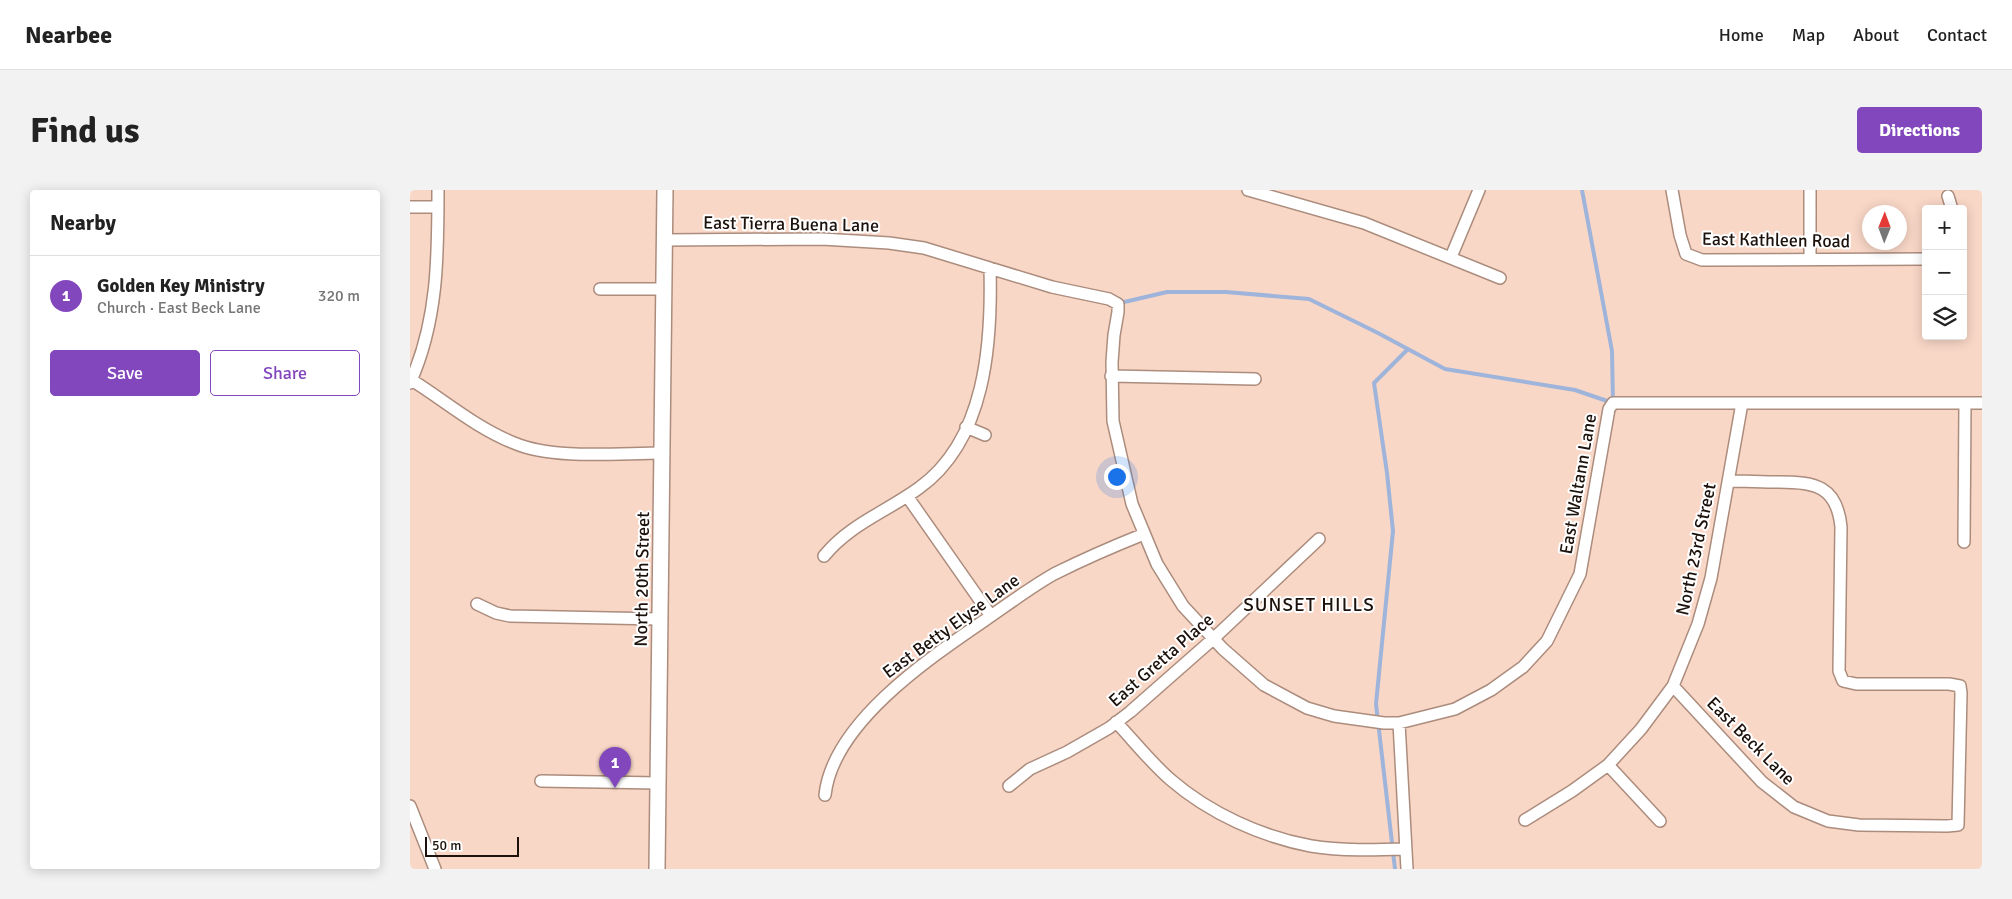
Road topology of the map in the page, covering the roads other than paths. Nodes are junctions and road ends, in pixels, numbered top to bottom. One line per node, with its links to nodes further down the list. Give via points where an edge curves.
1 (438, 190): 10 (street)
2 (665, 190): 11 (street, North 20th Street)
3 (1248, 190): 12 (street, via 1349,218)
4 (1479, 190): 12 (street)
5 (1672, 190): 13 (street, East Kathleen Road, via 1686,254 1702,260)
6 (1810, 190): 13 (street)
7 (1948, 196): 8 (street)
8 (1951, 205)
9 (410, 207): 10 (street)
10 (438, 207): 21 (street, via 435,296 425,339)
11 (664, 240): 15 (street, East Tierra Buena Lane, via 822,238 873,241 924,248); 18 (street, North 20th Street)
12 (1451, 257): 16 (street)
13 (1810, 258): 14 (street, East Kathleen Road)
14 (1922, 259)
15 (990, 268): 19 (street, East Tierra Buena Lane, via 1118,304); 25 (street, via 987,351 976,405)
16 (1500, 278)
17 (600, 289): 18 (street)
18 (664, 289): 27 (street, North 20th Street)
19 (1111, 376): 20 (street); 30 (street, via 1112,421 1120,460)
20 (1254, 379)
21 (410, 380): 27 (street, via 480,426 516,444 557,452)
22 (1742, 403): 23 (street, East Waltann Lane); 28 (street, North 23rd Street); 40 (street, East Waltann Lane, via 1613,403 1609,409 1580,574 1547,640 1523,667 1491,690 1455,710)
23 (1965, 403): 24 (street, East Waltann Lane); 32 (street)
24 (1982, 403)
25 (966, 427): 26 (street); 29 (street, via 944,467)
26 (985, 435)
27 (662, 453): 36 (street, North 20th Street)
28 (1729, 481): 38 (street, North 23rd Street, via 1711,578); 38 (street, East Beck Lane, via 1804,482 1818,486 1836,502 1841,527 1839,671 1843,681 1960,686 1958,825 1859,825 1828,821 1794,808 1762,782)
29 (907, 496): 33 (street, via 844,534); 35 (street)
30 (1144, 534): 35 (street, East Betty Elyse Lane, via 1052,575); 37 (street, via 1157,564 1183,606)
31 (1319, 539): 37 (street, East Gretta Place)
32 (1964, 542)
33 (824, 556)
34 (477, 604): 36 (street, via 510,616)
35 (990, 616): 45 (street, East Betty Elyse Lane, via 910,675 875,707 849,738 832,767)
36 (660, 619): 43 (street, North 20th Street)
37 (1213, 639): 39 (street, East Gretta Place); 40 (street, via 1264,684 1307,708 1356,720)
38 (1673, 686): 41 (street, North 23rd Street)
39 (1116, 722): 44 (street, East Gretta Place, via 1067,752 1030,769); 49 (street, via 1171,780 1212,809 1239,822 1311,846)
40 (1399, 723): 49 (street)
41 (1608, 766): 47 (street, North 23rd Street); 48 (street)
42 (540, 781): 43 (street)
43 (658, 783): 51 (street, North 20th Street)
44 (1010, 786)
45 (825, 795)
46 (410, 806): 50 (street)
47 (1525, 820)
48 (1660, 821)
49 (1406, 849): 52 (street)
50 (435, 869)
51 (658, 869)
52 (1407, 869)

